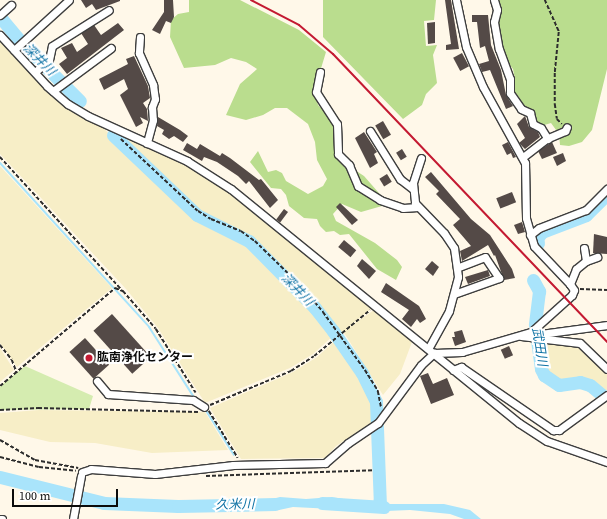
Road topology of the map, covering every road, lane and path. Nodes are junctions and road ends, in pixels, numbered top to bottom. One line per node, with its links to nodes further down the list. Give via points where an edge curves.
1 (69, 0): 11 (street)
2 (456, 0): 21 (street, via 466,47 483,87)
3 (494, 0): 18 (street, via 497,10 494,22 510,79 510,92 521,109 530,114 533,124 541,128)
4 (545, 0): 15 (path, via 559,32 555,73 557,118)
5 (11, 5): 7 (street)
6 (109, 10): 12 (street, via 52,46 49,60)
7 (0, 15)
8 (0, 35): 11 (street)
9 (140, 37): 19 (street, via 139,53 153,85 155,99)
10 (111, 48): 14 (street)
11 (14, 50): 12 (street)
12 (35, 72): 14 (street)
13 (320, 72): 25 (street, via 316,92 337,124 338,154 349,166 358,186 380,200 403,208)
14 (53, 91): 19 (street, via 88,116)
15 (567, 127): 18 (street, via 561,134)
16 (370, 131): 23 (street, via 400,179)
17 (118, 136): 37 (path, via 198,211 241,231 255,241 299,284)
18 (548, 139): 21 (street)
19 (147, 142): 35 (street, via 187,161 231,189)
20 (0, 157): 33 (path)
21 (523, 157): 26 (street, via 526,174 526,218)
22 (421, 158): 23 (street)
23 (414, 189): 25 (street)
24 (607, 189): 26 (street, via 586,210 539,228)
25 (418, 207): 30 (street, via 444,233 454,248)
26 (530, 235): 31 (street, via 541,256)
27 (584, 248): 29 (street)
28 (597, 257): 29 (street)
29 (586, 261): 31 (street, via 576,269)
30 (457, 268): 34 (street); 34 (street, via 485,257 499,278)
31 (572, 287): 32 (path); 38 (street, via 572,295 538,327)
32 (607, 290)
33 (123, 291): 43 (path, via 115,288); 46 (path, via 156,329)
34 (454, 294): 40 (street)
35 (375, 306): 37 (path); 40 (street)
36 (607, 325): 38 (street)
37 (340, 334): 48 (path, via 291,371); 50 (path, via 378,391)
38 (521, 336): 40 (street, via 462,352); 41 (street, via 580,343)
39 (0, 346): 43 (path, via 12,360)
40 (431, 351): 42 (street); 50 (street)
41 (607, 369)
42 (453, 370): 47 (street, via 461,367 554,430 559,430); 53 (street, via 519,423 547,440)
43 (17, 373): 45 (path)
44 (97, 381): 48 (street, via 108,394 193,400)
45 (0, 386)
46 (197, 395)
47 (607, 395)
48 (204, 407): 49 (path, via 198,412 38,408); 54 (path)
49 (0, 410)
50 (381, 419): 54 (street, via 325,463)
51 (0, 440): 56 (path, via 35,460 73,467)
52 (0, 456): 56 (path, via 40,467)
53 (607, 462)
54 (242, 464): 56 (street, via 156,474 91,469)
55 (374, 470): 57 (path)
56 (81, 474): 58 (street)
57 (204, 476)
58 (73, 519)

